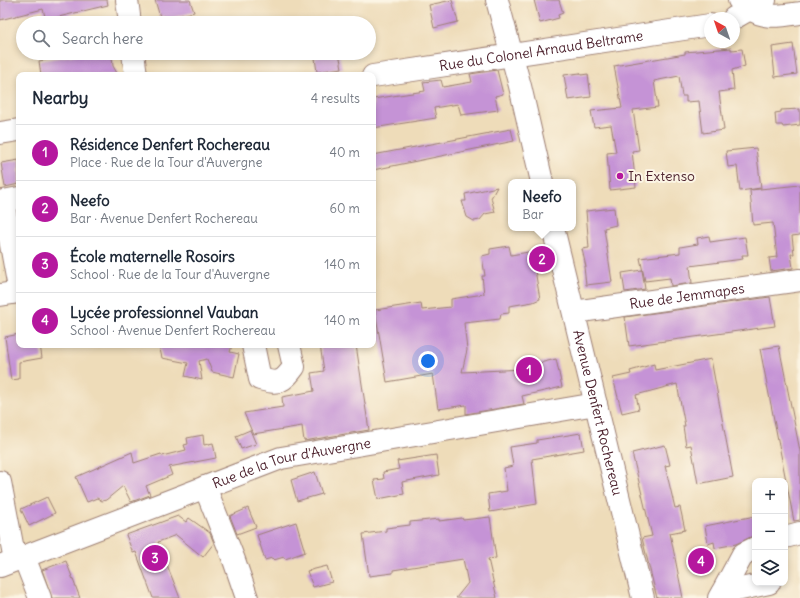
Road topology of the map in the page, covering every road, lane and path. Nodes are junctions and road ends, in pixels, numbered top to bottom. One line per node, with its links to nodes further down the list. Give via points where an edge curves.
1 (127, 0): 4 (street)
2 (496, 0): 7 (street)
3 (747, 7): 5 (street, via 759,15)
4 (129, 16)
5 (800, 16)
6 (704, 26): 7 (street, Rue du Colonel Arnaud Beltrame)
7 (511, 55): 10 (street, Rue du Colonel Arnaud Beltrame); 13 (street)
8 (135, 60): 9 (street)
9 (136, 72)
10 (376, 76)
11 (16, 130): 12 (street)
12 (0, 133)
13 (541, 179)
14 (7, 199): 16 (street)
15 (554, 231): 20 (street, Avenue Denfert Rochereau)
16 (16, 266)
17 (800, 280): 20 (street, Rue de Jemmapes)
18 (16, 292): 19 (street)
19 (0, 295)
20 (574, 312): 23 (street, Avenue Denfert Rochereau)
21 (254, 348): 22 (street, via 260,379 275,383 285,379 294,368)
22 (290, 348)
23 (596, 404): 25 (street, Rue de la Tour d'Auvergne, via 281,458); 34 (street, Avenue Denfert Rochereau)
24 (0, 482): 29 (street)
25 (205, 487): 29 (street, Rue de la Tour d'Auvergne); 33 (street)
26 (800, 533): 27 (street)
27 (788, 536)
28 (752, 550): 31 (street, via 743,554)
29 (13, 561): 32 (street)
30 (757, 586): 31 (street)
31 (720, 595)
32 (40, 598)
33 (247, 598)
34 (643, 598)

